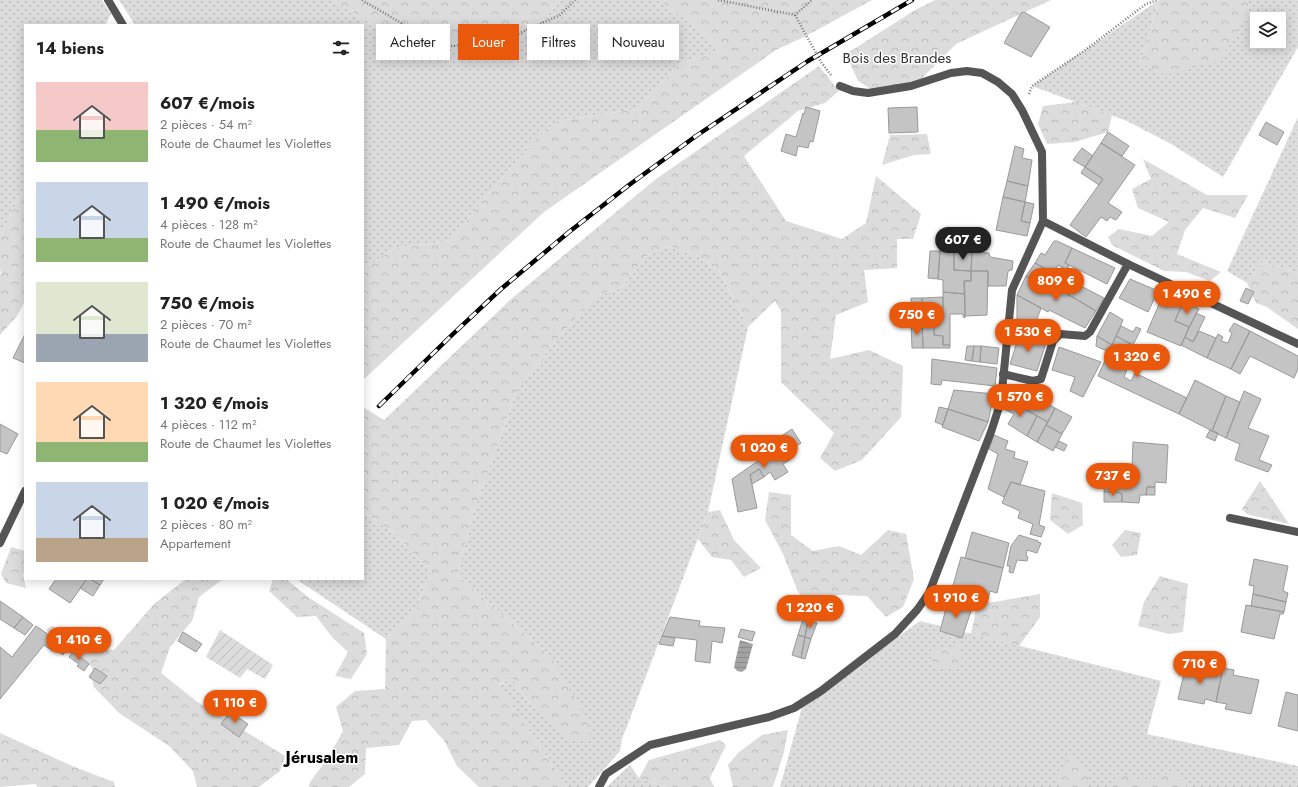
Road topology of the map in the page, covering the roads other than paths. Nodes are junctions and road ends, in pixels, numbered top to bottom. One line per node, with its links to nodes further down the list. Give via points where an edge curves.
1 (108, 0): 2 (street)
2 (123, 24)
3 (840, 86): 4 (street, via 868,93 911,86 951,73 967,71 982,73 998,82 1012,94 1042,152)
4 (1043, 221): 5 (street); 7 (street, via 1012,290)
5 (1128, 264): 6 (street); 7 (street, via 1090,332 1085,336 1060,334 1053,341 1042,379 1033,382)
6 (1298, 344)
7 (1003, 374): 12 (street, via 1000,401 991,432 929,593 894,634 821,691 794,708 769,717 650,745 606,774)
8 (24, 493): 11 (street)
9 (1230, 518): 10 (street)
10 (1298, 532)
11 (0, 543)
12 (599, 787)

